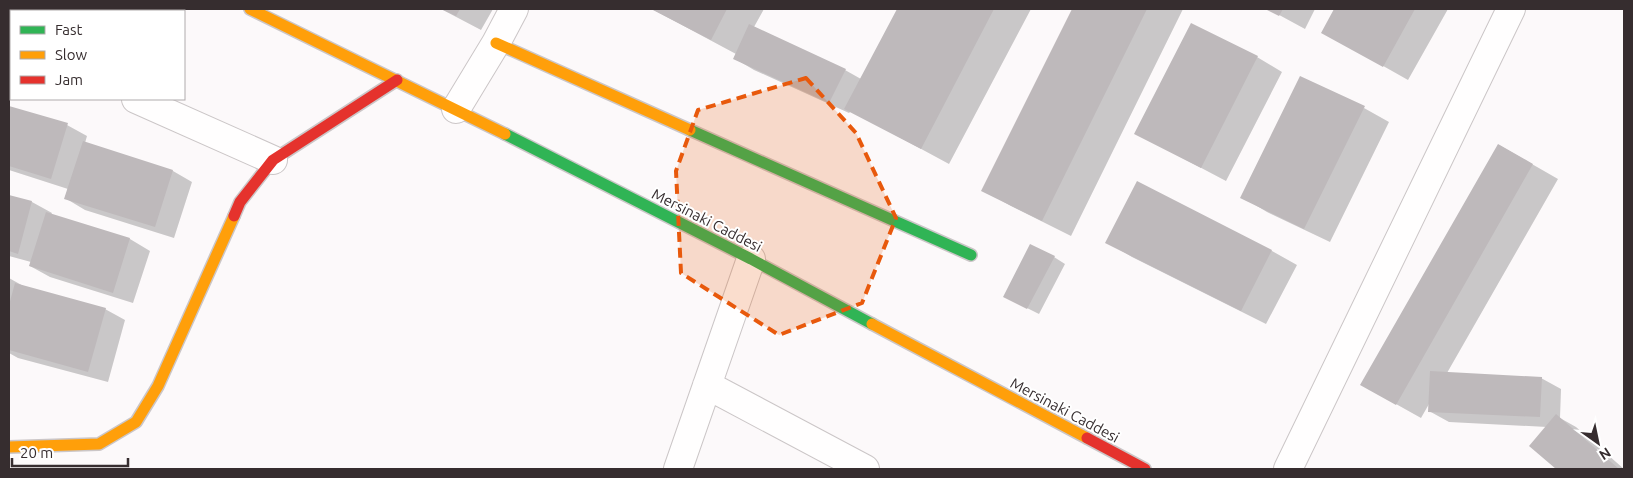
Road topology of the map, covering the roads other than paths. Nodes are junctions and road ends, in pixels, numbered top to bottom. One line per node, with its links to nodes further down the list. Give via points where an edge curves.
1 (250, 9): 5 (street, Mersinaki Caddesi)
2 (514, 9): 4 (street)
3 (1511, 9): 16 (street)
4 (496, 43): 7 (street); 9 (street)
5 (397, 80): 7 (street, Mersinaki Caddesi); 8 (street)
6 (138, 100): 8 (street)
7 (456, 109): 10 (street, Mersinaki Caddesi)
8 (273, 160): 12 (street, via 240,202 158,386 136,422 99,444)
9 (971, 255)
10 (750, 259): 11 (street); 15 (street, Mersinaki Caddesi)
11 (707, 385): 13 (street); 14 (street)
12 (9, 447)
13 (678, 469)
14 (865, 469)
15 (1145, 469)
16 (1288, 469)

